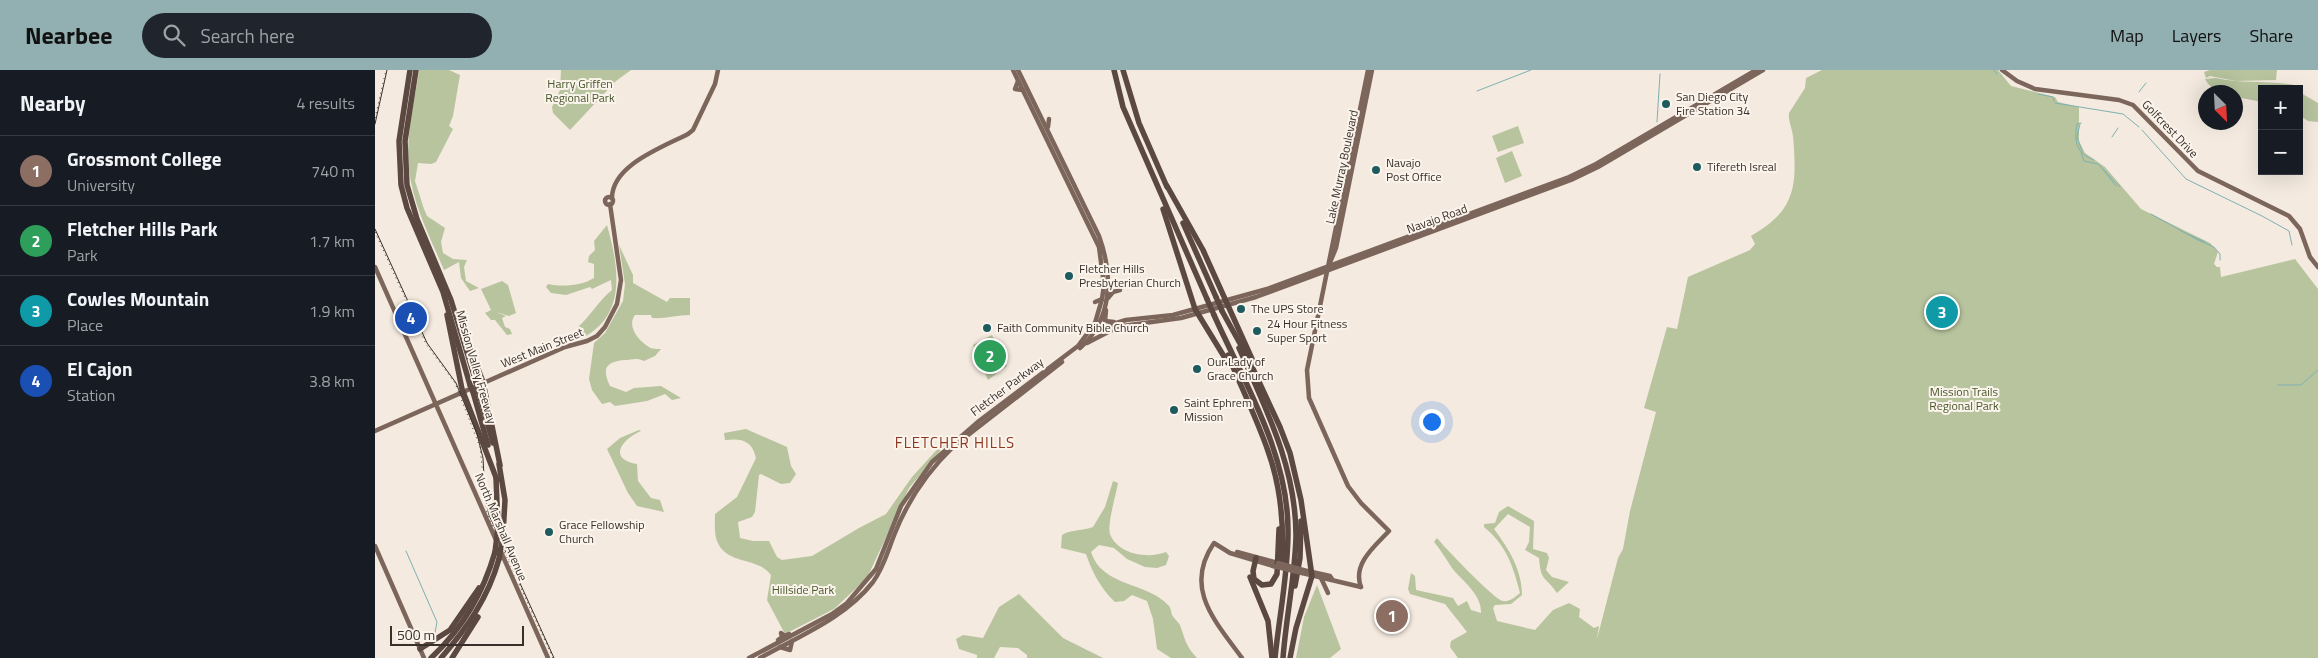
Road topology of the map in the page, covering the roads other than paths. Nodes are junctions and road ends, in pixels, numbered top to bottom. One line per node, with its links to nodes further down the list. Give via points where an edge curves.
1 (410, 70): 25 (highway, Mission Valley Freeway, via 399,141 399,174 407,208)
2 (416, 70): 28 (highway, Mission Valley Freeway, via 405,141 406,179 412,205)
3 (718, 70): 39 (main road, West Main Street, via 712,91 688,134 629,166 605,201 609,204 621,290 603,329 587,342 565,347)
4 (1013, 70): 27 (main road, Fletcher Parkway, via 1019,81 1015,89 1023,90 1099,247)
5 (1018, 70): 15 (main road, Fletcher Parkway)
6 (1114, 70): 16 (highway, via 1123,107)
7 (1123, 70): 17 (highway, via 1139,123)
8 (1368, 70): 18 (main road, Lake Murray Boulevard)
9 (1372, 70): 18 (main road, Lake Murray Boulevard)
10 (1758, 70): 13 (main road); 19 (main road, Navajo Road, via 1579,172)
11 (1763, 70): 13 (main road, Navajo Road)
12 (2002, 70): 22 (main road, Golfcrest Drive, via 2035,89 2119,100 2133,105 2198,171 2289,216 2300,229 2311,260)
13 (1744, 81): 20 (main road, Navajo Road, via 1581,175)
14 (1049, 119): 15 (main road)
15 (1050, 134): 24 (main road, Fletcher Parkway, via 1105,250)
16 (1155, 181): 31 (highway); 33 (highway, bridge)
17 (1167, 186): 30 (highway); 32 (highway, bridge)
18 (1344, 197): 23 (main road, Lake Murray Boulevard)
19 (1379, 246): 20 (main road); 23 (main road, Navajo Road)
20 (1369, 255): 23 (main road, Navajo Road)
21 (375, 267): 44 (main road, North Marshall Avenue)
22 (2318, 267)
23 (1328, 268): 26 (main road, Navajo Road); 26 (main road, Navajo Road); 56 (main road, Lake Murray Boulevard, via 1307,370 1309,398 1348,486 1389,531 1361,565 1358,575 1361,587)
24 (1110, 280): 27 (main road, Fletcher Parkway); 27 (main road, via 1120,290)
25 (439, 281): 40 (highway, Mission Valley Freeway); 42 (highway)
26 (1285, 284): 30 (main road, Navajo Road); 30 (main road, Navajo Road, via 1268,293)
27 (1105, 298): 29 (main road); 34 (main road, via 1105,321); 35 (main road, Fletcher Parkway)
28 (451, 300): 39 (highway); 40 (highway, Mission Valley Freeway)
29 (1095, 302)
30 (1228, 302): 31 (main road, Navajo Road); 45 (highway)
31 (1196, 311): 34 (main road, Navajo Road); 43 (highway, via 1224,354)
32 (1222, 311): 45 (highway); 59 (highway, via 1276,431 1289,472 1296,538)
33 (1215, 317): 43 (highway); 60 (highway, via 1274,448 1281,474 1288,533)
34 (1120, 323): 35 (main road, Navajo Road); 36 (main road)
35 (1096, 324): 36 (main road, Fletcher Parkway, via 1089,340); 37 (main road, Fletcher Parkway, via 1078,346)
36 (1080, 348): 38 (main road, Fletcher Parkway)
37 (1048, 369): 38 (main road); 46 (main road, Fletcher Parkway)
38 (1044, 376): 46 (main road, Fletcher Parkway)
39 (483, 382): 42 (main road, West Main Street); 48 (highway)
40 (473, 383): 41 (highway, Mission Valley Freeway, bridge)
41 (475, 391): 48 (highway, Mission Valley Freeway); 49 (highway, Mission Valley Freeway)
42 (463, 392): 44 (main road, West Main Street); 49 (highway)
43 (1248, 403): 50 (highway, via 1269,452)
44 (436, 404): 47 (main road, West Main Street); 66 (main road, North Marshall Avenue)
45 (1271, 408): 51 (highway, via 1290,452)
46 (992, 413): 67 (main road, Fletcher Parkway, via 949,446 919,478 895,518 876,569 864,585 839,608); 68 (main road, Fletcher Parkway, via 944,455 921,484 905,510 883,566 859,598 838,615)
47 (375, 431)
48 (499, 466): 57 (highway, Mission Valley Freeway, bridge, via 505,500 503,535 499,559)
49 (497, 480): 57 (highway, Mission Valley Freeway, bridge, via 498,527)
50 (1278, 490): 53 (highway, via 1277,574 1272,583 1263,585 1255,580); 60 (highway, via 1283,550)
51 (1299, 490): 54 (highway); 59 (highway, via 1301,541)
52 (375, 546): 61 (main road)
53 (1254, 559): 54 (main road, bridge); 69 (main road, via 1215,543 1201,570 1203,592 1210,612); 70 (highway, via 1250,577 1269,621)
54 (1312, 574): 55 (main road); 56 (main road); 72 (highway)
55 (1321, 578): 56 (main road); 58 (main road)
56 (1332, 579)
57 (488, 584): 61 (highway, via 450,630); 63 (highway, Mission Valley Freeway, via 461,626); 64 (highway, Mission Valley Freeway, via 467,627); 65 (highway, via 480,613)
58 (1327, 593)
59 (1290, 600): 71 (highway)
60 (1279, 618): 70 (highway)
61 (421, 648): 62 (main road)
62 (425, 658)
63 (431, 658)
64 (441, 658)
65 (452, 658)
66 (548, 658)
67 (749, 658)
68 (761, 658)
69 (1242, 658)
70 (1273, 658)
71 (1283, 658)
72 (1290, 658)

